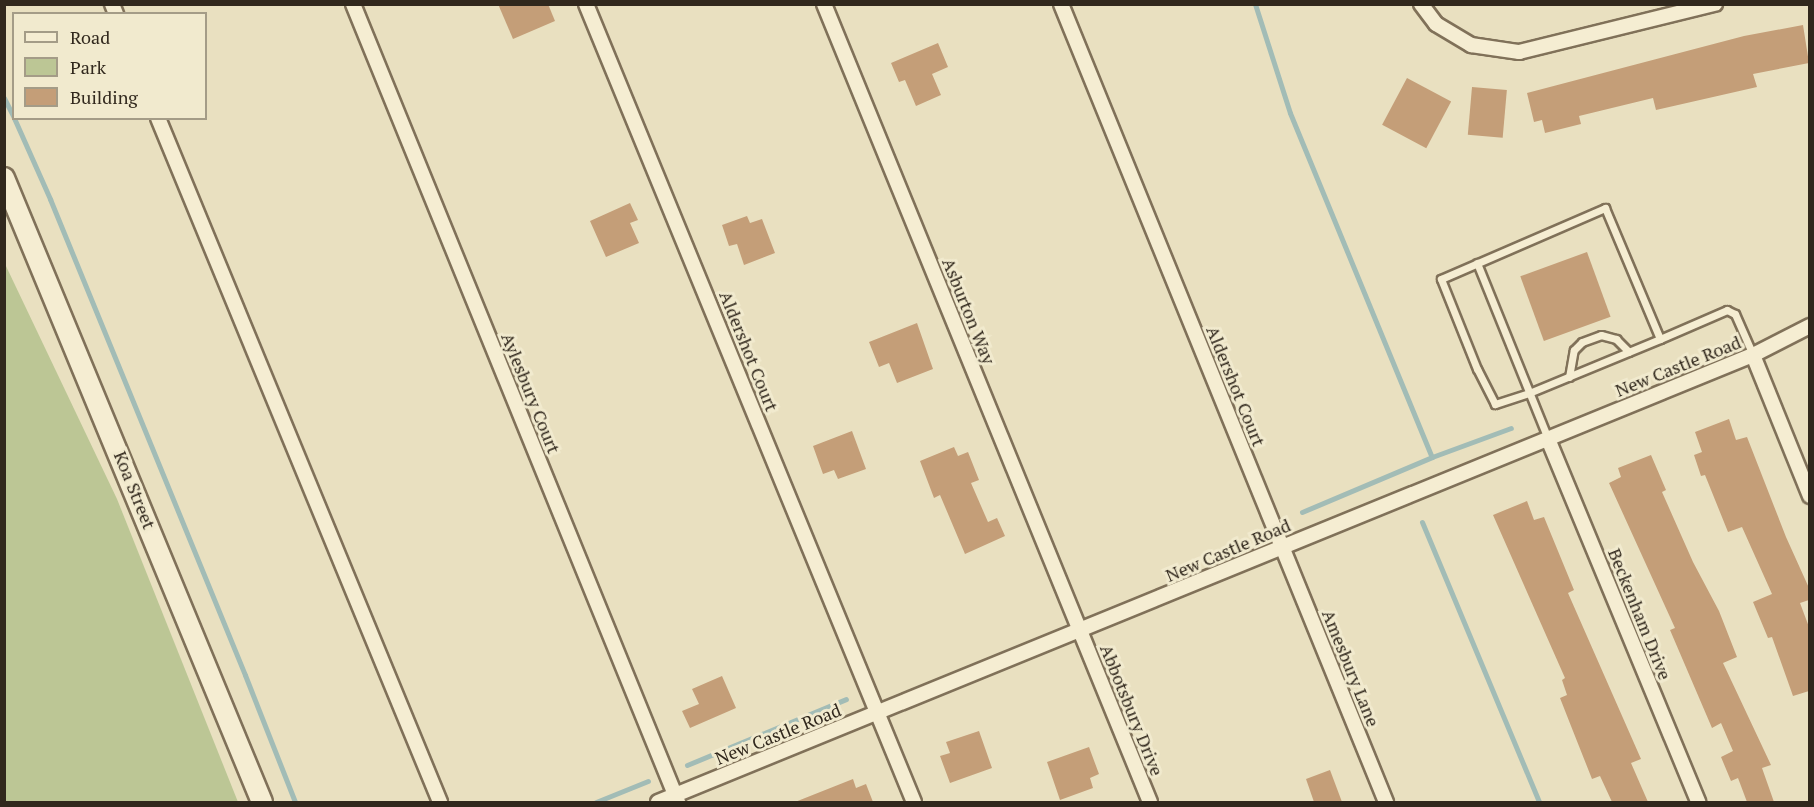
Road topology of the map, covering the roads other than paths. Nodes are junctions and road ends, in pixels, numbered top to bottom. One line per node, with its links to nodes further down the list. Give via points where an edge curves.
1 (353, 4): 21 (street, Aylesbury Court)
2 (586, 4): 20 (street, Aldershot Court)
3 (824, 4): 19 (street, Asburton Way)
4 (1061, 4): 18 (street, Aldershot Court)
5 (1421, 4): 6 (street, via 1436,24 1471,45 1519,52)
6 (1715, 4)
7 (159, 120): 23 (street)
8 (4, 178): 22 (main road, Koa Street)
9 (1477, 263): 11 (lane, via 1605,208); 15 (lane); 15 (lane, via 1442,279 1477,369 1495,404)
10 (1809, 326): 13 (street, New Castle Road)
11 (1660, 339): 12 (lane); 13 (lane, via 1727,310 1735,314)
12 (1629, 352): 14 (lane); 14 (lane, via 1616,339 1601,335 1582,342 1574,350)
13 (1753, 355): 16 (street, New Castle Road); 17 (street)
14 (1569, 377): 15 (lane)
15 (1529, 393): 16 (lane)
16 (1548, 439): 18 (street, New Castle Road); 28 (street, Beckenham Drive)
17 (1809, 496)
18 (1282, 547): 19 (street, New Castle Road); 27 (street, Amesbury Lane)
19 (1081, 631): 20 (street, New Castle Road); 26 (street, Abbotsbury Drive)
20 (878, 712): 21 (street, New Castle Road); 25 (street)
21 (677, 799): 24 (street, New Castle Road)
22 (262, 802)
23 (440, 802)
24 (658, 802)
25 (914, 802)
26 (1150, 802)
27 (1386, 802)
28 (1698, 802)

